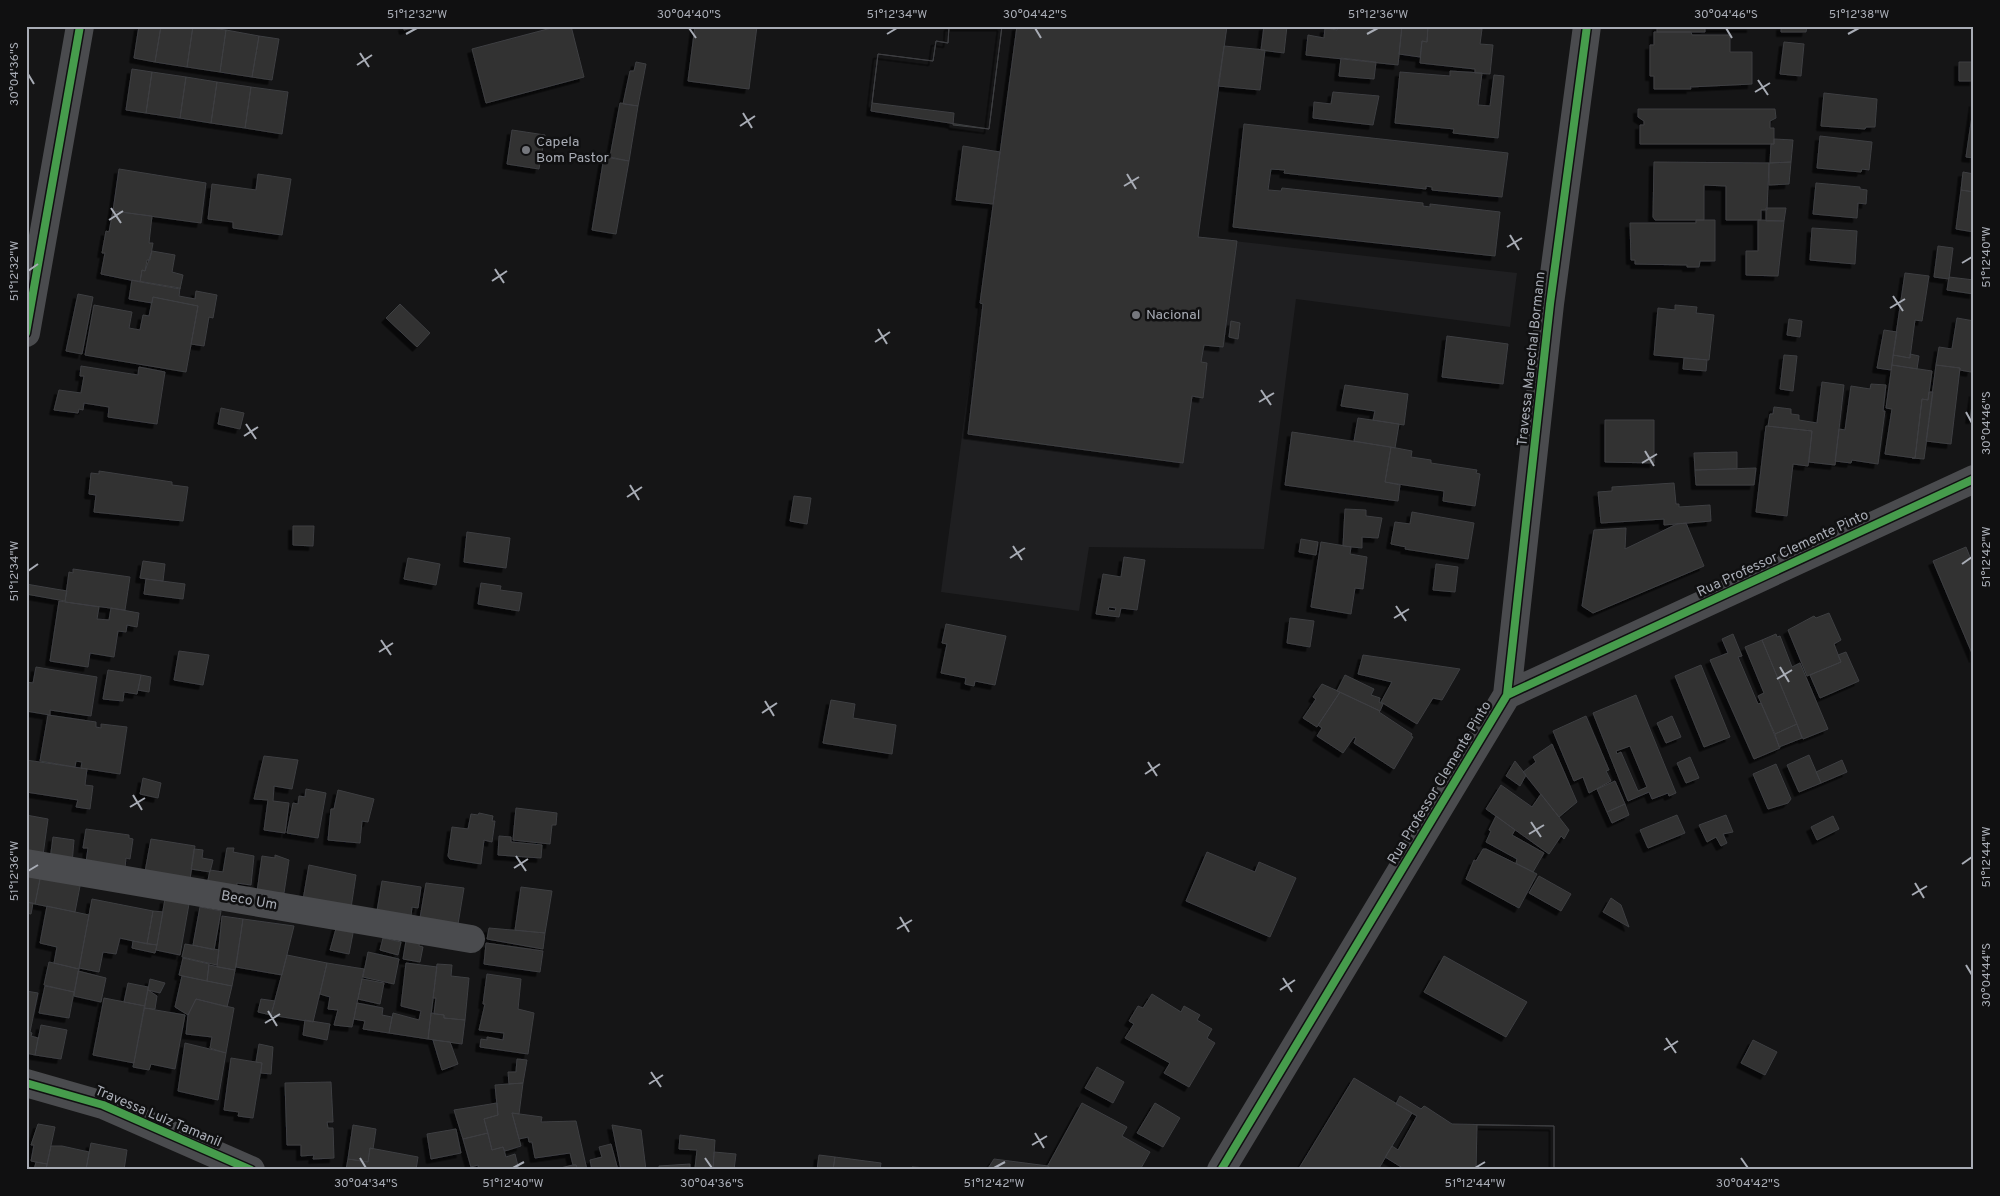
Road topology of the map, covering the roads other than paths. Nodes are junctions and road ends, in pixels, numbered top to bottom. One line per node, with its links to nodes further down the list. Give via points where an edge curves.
1 (80, 26): 3 (street)
2 (1587, 26): 5 (street, Travessa Marechal Bormann, via 1550,304)
3 (26, 333)
4 (1974, 479): 5 (street, Rua Professor Clemente Pinto)
5 (1507, 696): 10 (street, Rua Professor Clemente Pinto)
6 (26, 863): 7 (street, Beco Um)
7 (471, 939)
8 (26, 1083): 9 (street, Travessa Luiz Tamanil, via 103,1105)
9 (251, 1170)
10 (1221, 1170)

